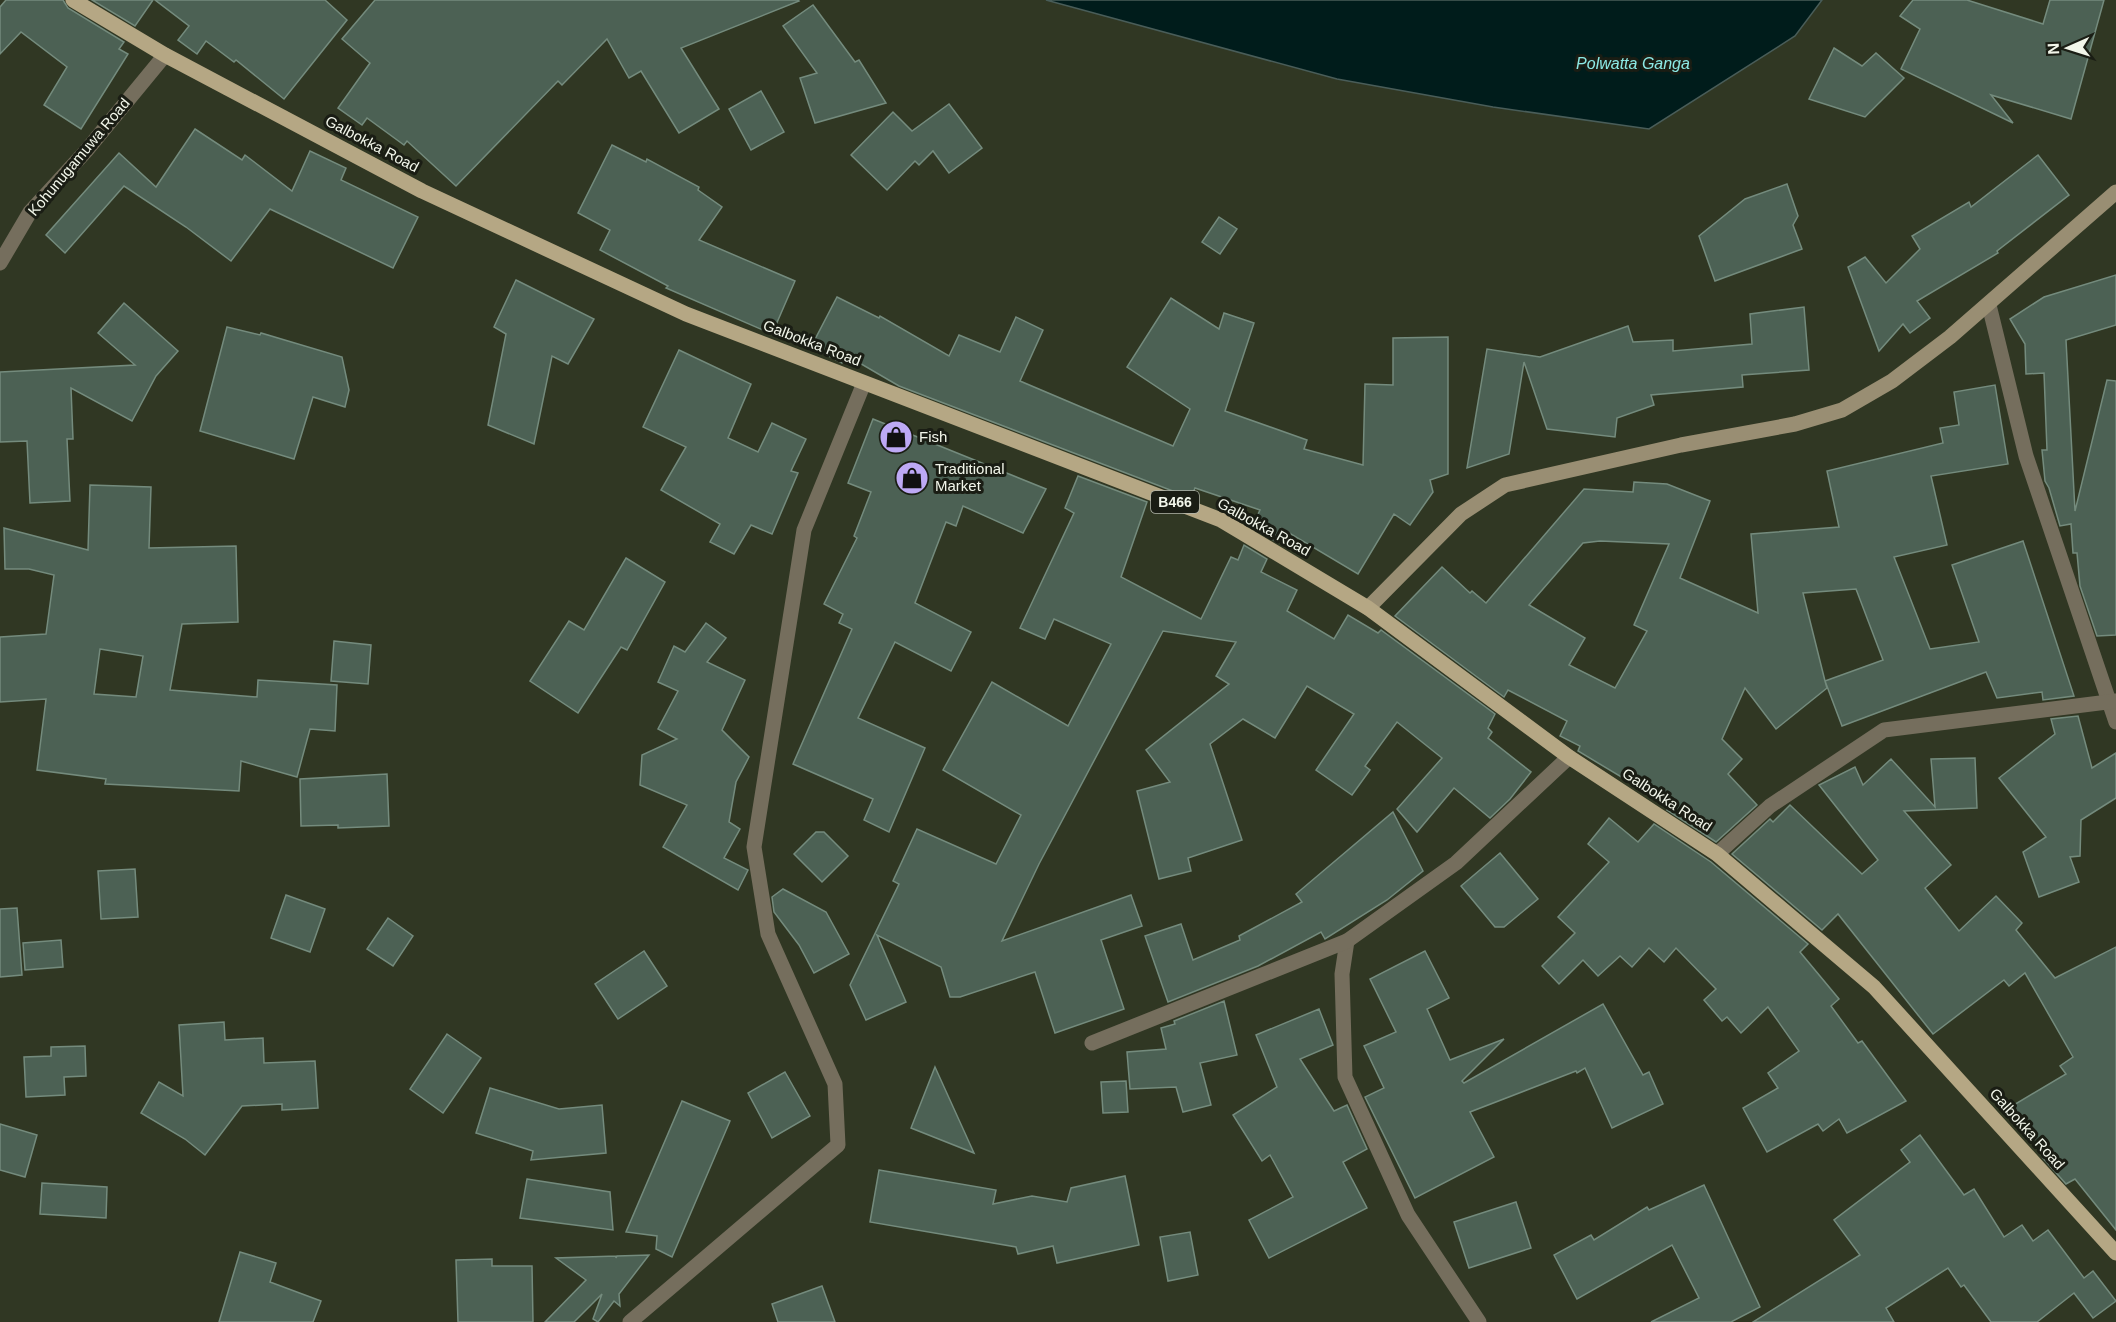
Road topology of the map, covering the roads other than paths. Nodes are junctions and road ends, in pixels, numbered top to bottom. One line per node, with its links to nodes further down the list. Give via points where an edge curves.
1 (73, 0): 2 (main road, Galbokka Road / B466)
2 (165, 55): 4 (street, Kohunugamuwa Road, via 30,212); 6 (main road, Galbokka Road / B466, via 443,201 686,314)
3 (2116, 192): 5 (main road)
4 (0, 263)
5 (1989, 305): 7 (main road, via 1892,381 1842,410 1795,424 1681,444 1505,485 1461,514); 8 (street, via 2026,456)
6 (864, 383): 7 (main road, Galbokka Road / B466, via 1221,520); 15 (street, via 804,530 754,848 768,934 835,1084 838,1145)
7 (1368, 608): 10 (main road, Galbokka Road / B466)
8 (2112, 701): 9 (street); 11 (street, via 1884,730 1770,806)
9 (2116, 722)
10 (1569, 757): 11 (main road, Galbokka Road / B466); 12 (street, via 1456,863)
11 (1717, 854): 14 (main road, Galbokka Road / B466, via 1874,987)
12 (1347, 941): 13 (street); 16 (street, via 1342,974 1345,1077 1408,1215)
13 (1092, 1043)
14 (2116, 1253)
15 (630, 1322)
16 (1479, 1322)

